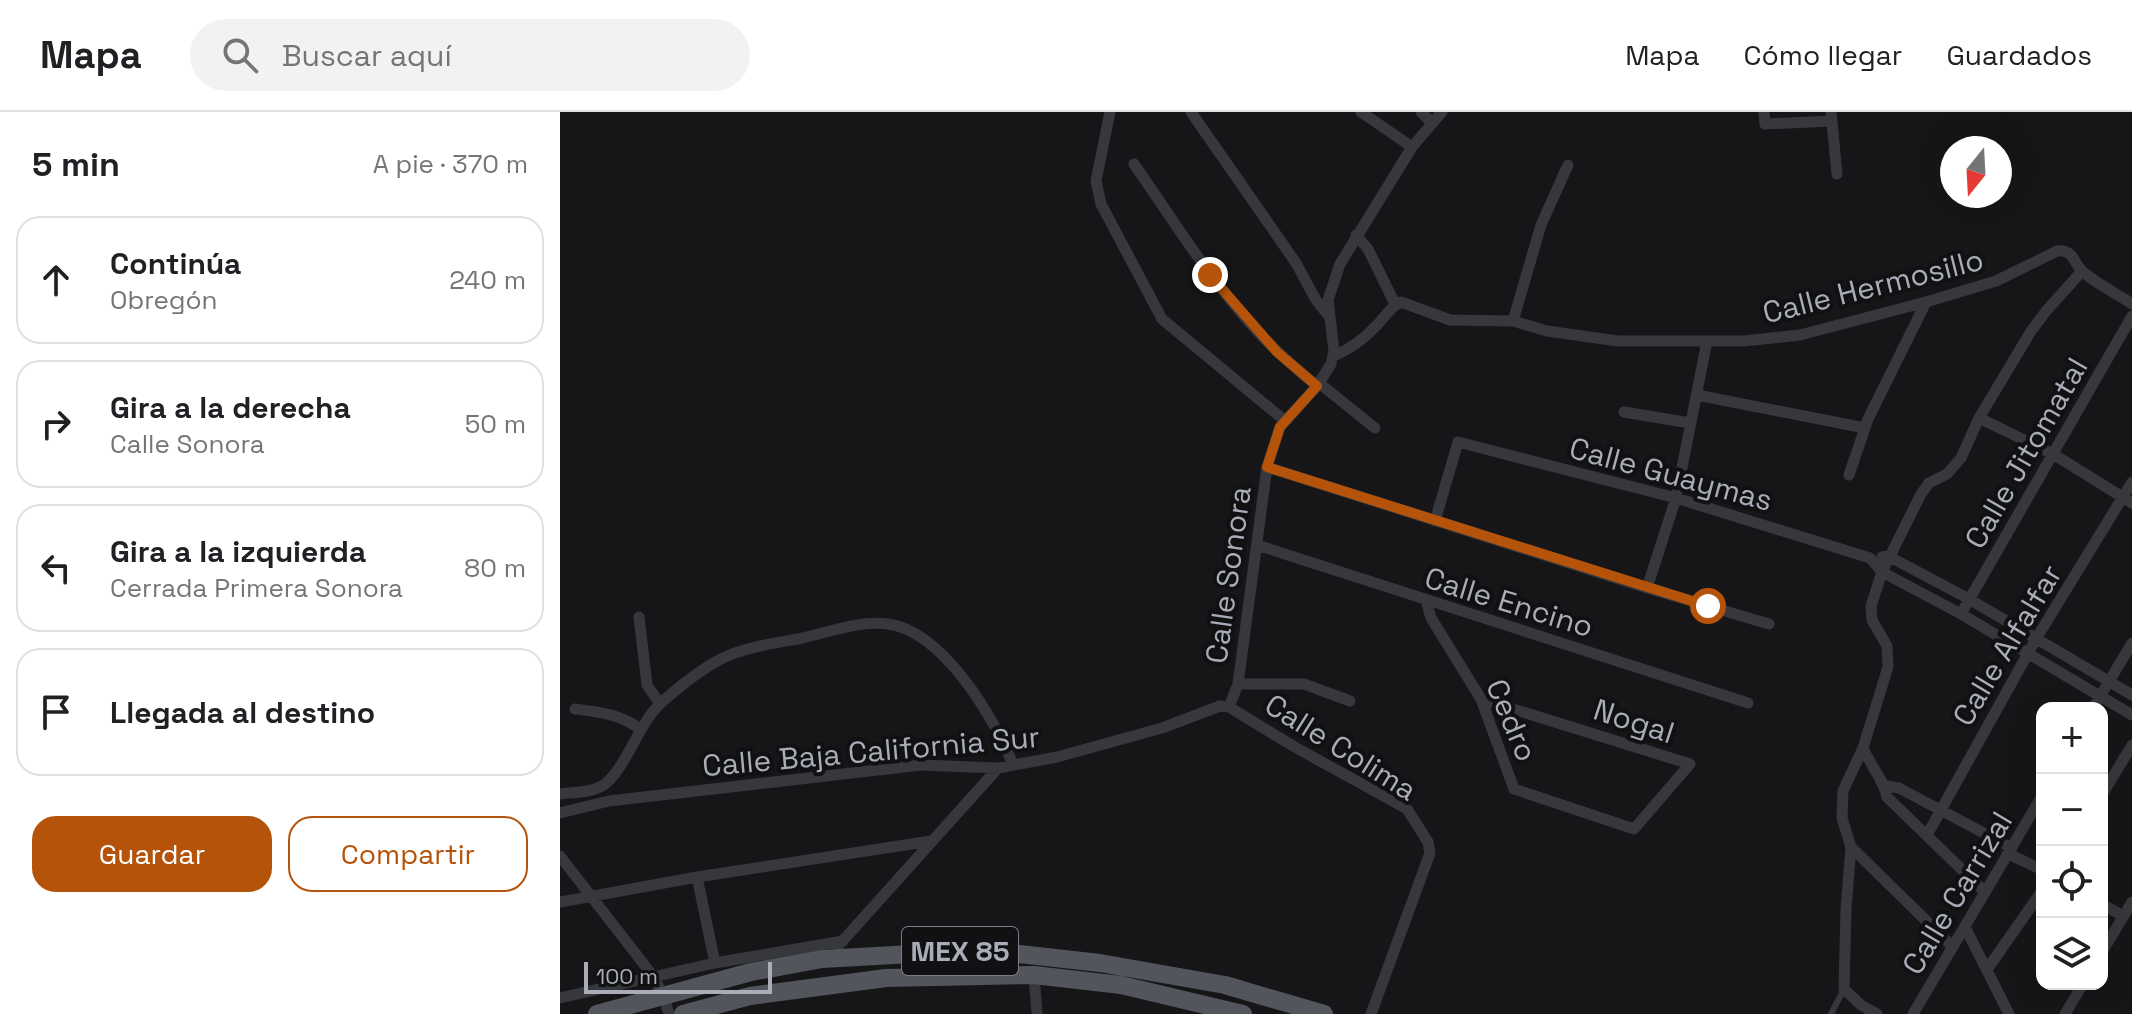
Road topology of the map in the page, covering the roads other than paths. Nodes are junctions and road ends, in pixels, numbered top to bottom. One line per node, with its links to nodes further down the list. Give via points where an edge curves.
1 (1110, 112): 27 (street, via 1096,181 1101,204 1162,319)
2 (1191, 112): 18 (street)
3 (1361, 112): 9 (street)
4 (1421, 112): 8 (street)
5 (1442, 112): 8 (street)
6 (1764, 112): 7 (street, via 1765,124)
7 (1832, 116): 12 (street)
8 (1432, 123): 9 (street)
9 (1412, 147): 13 (street)
10 (1134, 164): 23 (street, via 1210,275 1277,352)
11 (1568, 165): 20 (street, via 1541,225)
12 (1837, 174)
13 (1356, 235): 16 (street); 18 (street, via 1331,287)
14 (2082, 271): 15 (street, Calle Hermosillo, via 2071,254 2057,251 1996,281); 17 (street, Calle Hermosillo); 26 (street, via 2031,331)
15 (1926, 302): 21 (street, Calle Hermosillo, via 1800,335); 30 (street)
16 (1398, 303): 20 (street, Calle Hermosillo, via 1450,320); 22 (street, via 1375,327)
17 (2132, 304)
18 (1329, 316): 22 (street)
19 (2132, 316): 31 (street, Calle Jitomatal)
20 (1513, 321): 21 (street, Calle Hermosillo, via 1618,341)
21 (1707, 341): 24 (street)
22 (1333, 356): 23 (street, Calle Sonora)
23 (1318, 385): 27 (street, Calle Sonora); 29 (street)
24 (1697, 395): 28 (street); 30 (street)
25 (1624, 412): 28 (street)
26 (1979, 418): 31 (street); 39 (street, via 1961,458 1929,483)
27 (1284, 420): 32 (street, Calle Sonora)
28 (1690, 423): 35 (street)
29 (1375, 428)
30 (1865, 428): 33 (street)
31 (2053, 454): 36 (street); 43 (street, Calle Jitomatal)
32 (1267, 467): 37 (street); 38 (street, Calle Sonora)
33 (1849, 475)
34 (2132, 482): 36 (street, Calle Alfalfar)
35 (1676, 498): 37 (street, Calle Guaymas, via 1458,442); 40 (street, Calle Guaymas); 42 (street)
36 (2127, 500): 48 (street, Calle Alfalfar)
37 (1435, 521): 42 (street)
38 (1257, 545): 44 (street, Calle Encino); 52 (street, Calle Sonora)
39 (1888, 556): 40 (street, Calle Guaymas); 41 (street); 43 (street)
40 (1870, 558): 41 (street)
41 (1882, 572): 45 (street); 65 (street, via 1871,606 1872,620 1887,646 1888,667)
42 (1647, 588): 47 (street)
43 (1969, 599): 45 (street, Calle Jitomatal); 48 (street)
44 (1426, 601): 55 (street, Cedro); 58 (street, Calle Encino)
45 (1961, 614): 50 (street)
46 (639, 617): 59 (street, via 647,685)
47 (1769, 624)
48 (2036, 639): 50 (street, Calle Alfalfar); 51 (street)
49 (2132, 643): 51 (street)
50 (2028, 655): 54 (street); 72 (street, Calle Alfalfar)
51 (2109, 681): 53 (street); 54 (street)
52 (1238, 684): 56 (street, via 1304,684); 60 (street, Calle Sonora)
53 (2132, 695)
54 (2100, 696): 57 (street); 62 (street)
55 (1481, 699): 74 (street, Cedro, via 1514,789); 74 (street, Nogal, via 1690,764)
56 (1350, 701)
57 (2096, 702)
58 (1748, 703)
59 (660, 704): 63 (street); 66 (street, via 722,658 888,624 921,639 961,672 1001,734)
60 (1229, 707): 66 (street, Calle Baja California Sur); 107 (street, Calle Colima, via 1407,809 1428,842 1430,853)
61 (575, 709): 63 (street, via 610,713)
62 (2132, 715)
63 (640, 729): 70 (street, via 602,786)
64 (2132, 745): 68 (street)
65 (1863, 748): 69 (street); 77 (street, via 1843,791 1842,818)
66 (1013, 765): 67 (street, Calle Baja California Sur)
67 (998, 768): 73 (street, Calle Baja California Sur, via 921,765 609,801); 76 (street)
68 (2108, 785)
69 (1887, 786): 72 (street); 75 (street, via 1887,797)
70 (560, 794)
71 (2036, 807): 78 (street, Calle Carrizal)
72 (1940, 810): 75 (street, Calle Alfalfar); 78 (street)
73 (560, 813)
74 (1634, 829)
75 (1927, 835): 82 (street)
76 (931, 841): 81 (street); 90 (street)
77 (1851, 847): 92 (street); 98 (street)
78 (2011, 851): 80 (street); 82 (street, Calle Carrizal)
79 (560, 856): 83 (street)
80 (2036, 866)
81 (697, 877): 83 (street); 94 (street)
82 (1985, 892): 89 (street, Calle Carrizal)
83 (590, 896): 85 (street); 97 (street)
84 (2036, 900): 95 (street)
85 (560, 902)
86 (2132, 902): 88 (street)
87 (2108, 907): 88 (street)
88 (2123, 916): 91 (street)
89 (1965, 927): 92 (street, Calle Carrizal); 95 (street)
90 (843, 941): 93 (street); 94 (street)
91 (2108, 942)
92 (1953, 947): 110 (street, Calle Carrizal)
93 (822, 959): 101 (main road, MEX 85, via 751,972); 106 (main road, MEX 85, via 984,950 1225,985)
94 (715, 963): 97 (street)
95 (1988, 968): 111 (street)
96 (1034, 975): 103 (main road, MEX 85, via 886,978 750,996); 104 (street); 105 (main road, MEX 85, via 1121,985)
97 (653, 976): 100 (street); 101 (street)
98 (1844, 989): 108 (lane); 109 (street)
99 (2079, 990): 112 (street)
100 (560, 998)
101 (666, 1006): 102 (main road, MEX 85)
102 (597, 1014)
103 (683, 1014)
104 (1037, 1014)
105 (1243, 1014)
106 (1324, 1014)
107 (1371, 1014)
108 (1831, 1014)
109 (1877, 1014)
110 (1913, 1014)
111 (2009, 1014)
112 (2065, 1014)

